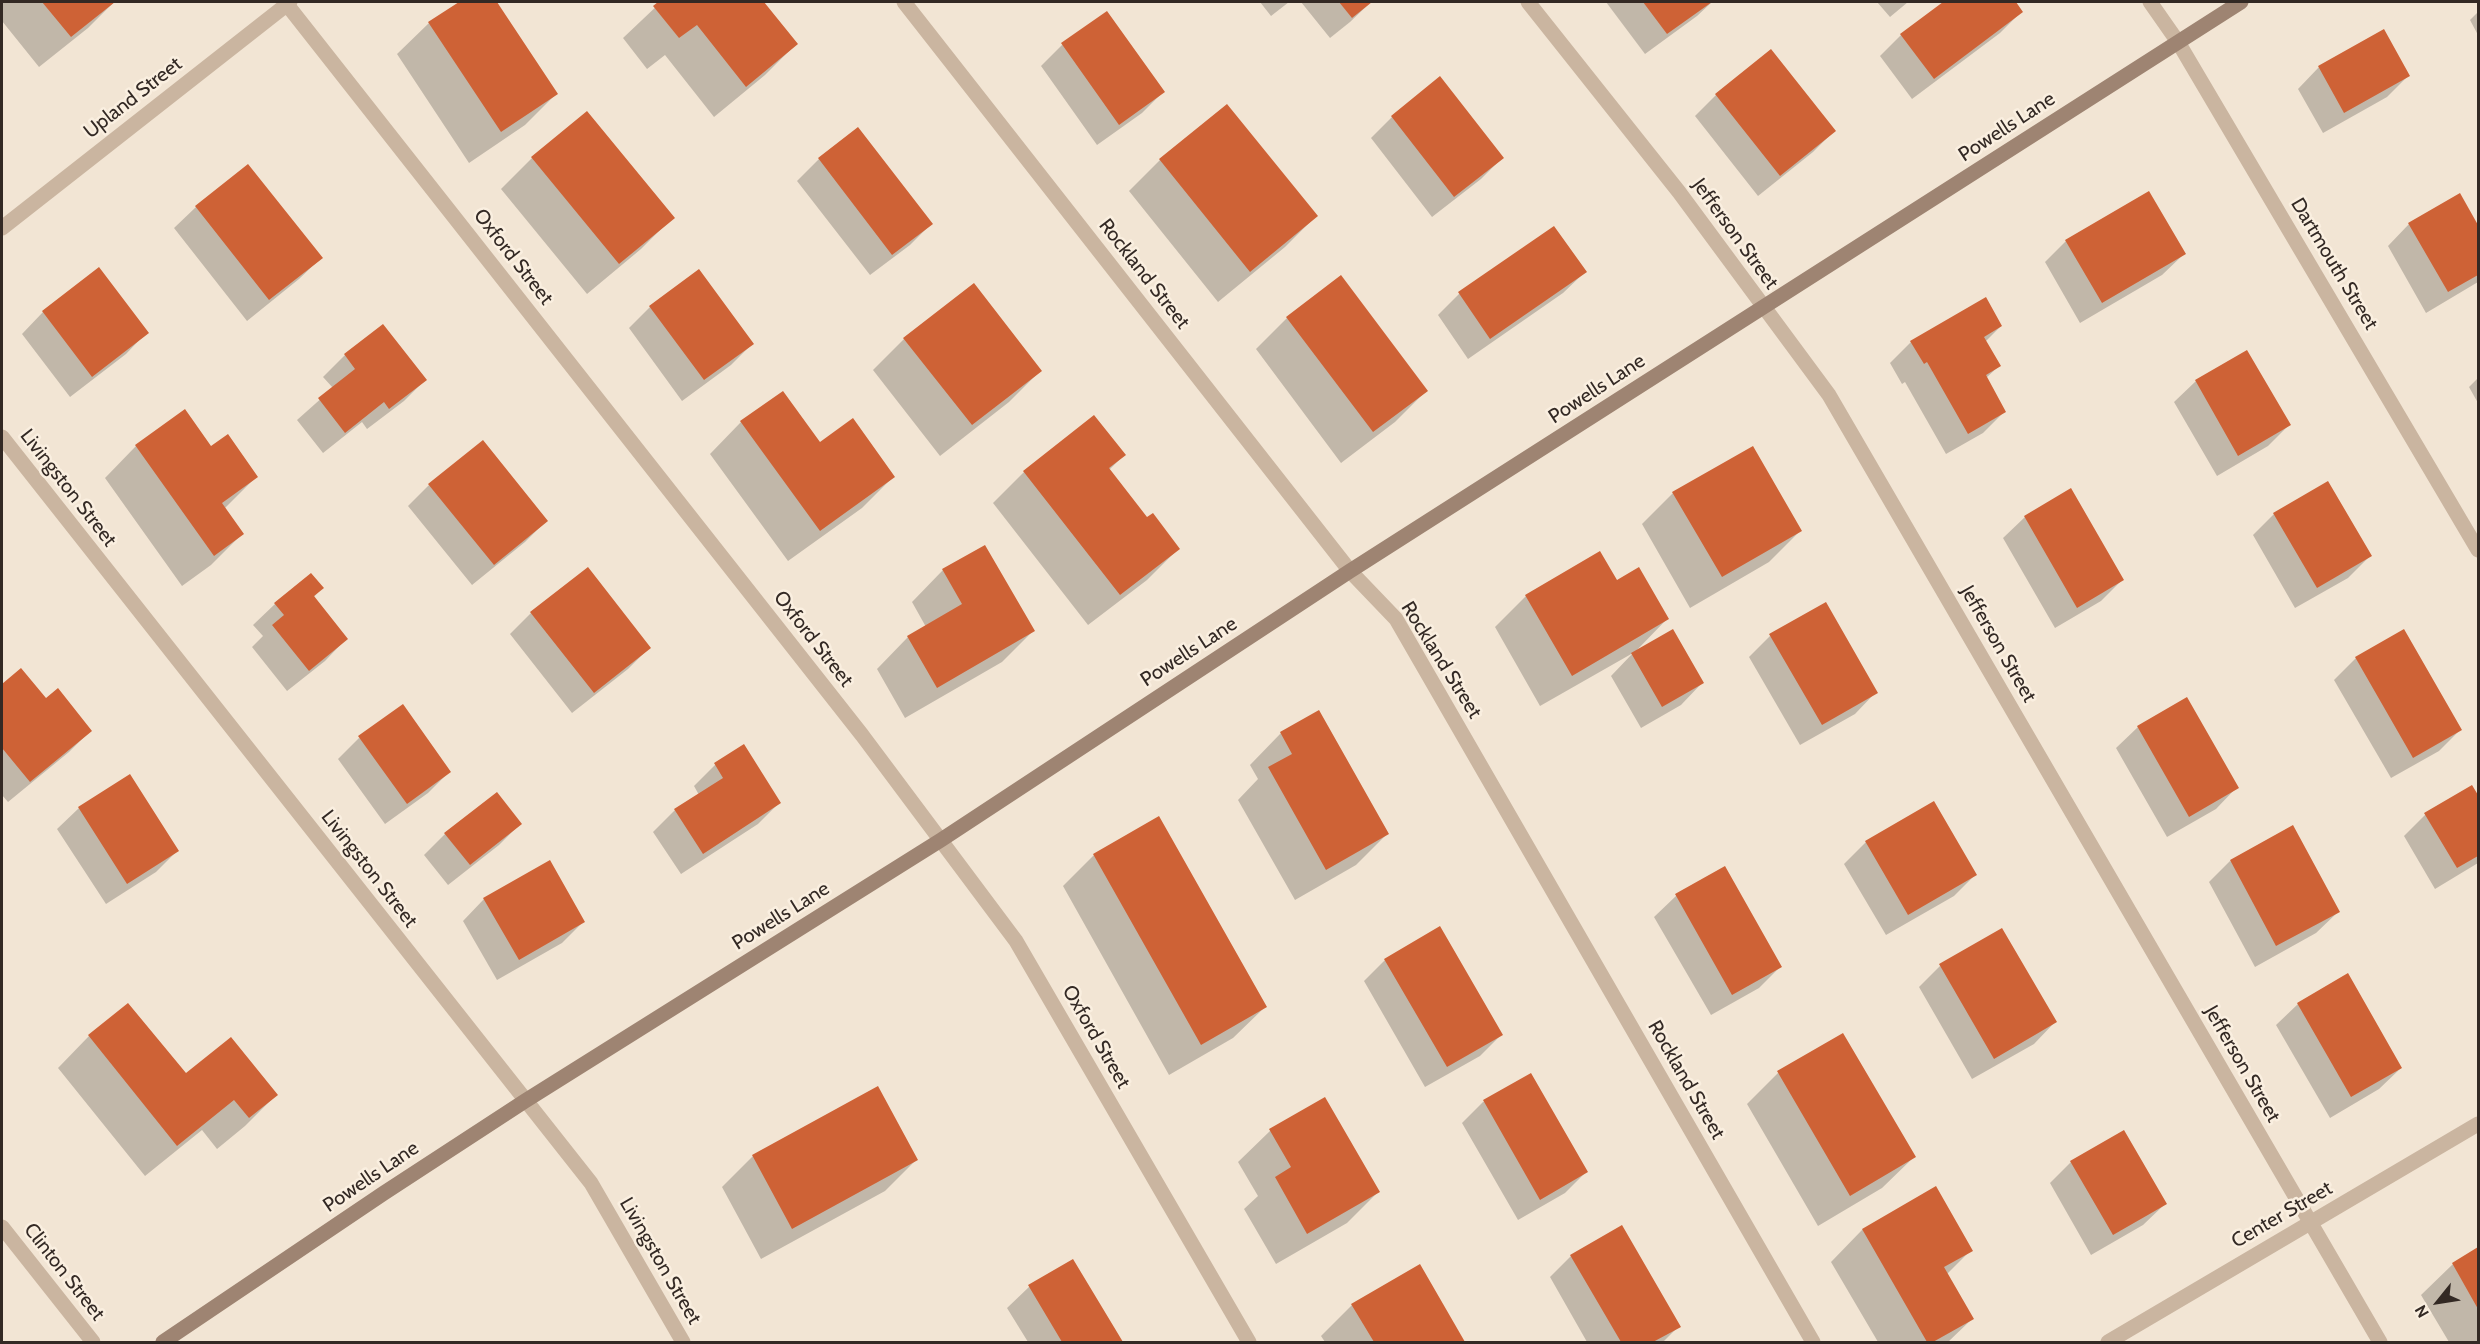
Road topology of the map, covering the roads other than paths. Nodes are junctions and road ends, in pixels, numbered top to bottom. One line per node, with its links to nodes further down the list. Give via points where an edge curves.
1 (287, 2): 7 (street, Upland Street); 12 (street, Oxford Street)
2 (904, 2): 11 (street, Rockland Street)
3 (1528, 2): 8 (street, Jefferson Street, via 1679,192)
4 (2150, 2): 6 (street, Dartmouth Street)
5 (2241, 2): 6 (street, Powells Lane)
6 (2178, 42): 8 (street, Powells Lane); 10 (street, Dartmouth Street)
7 (2, 228)
8 (1763, 308): 11 (street, Powells Lane); 15 (street, Jefferson Street, via 1829,395)
9 (2, 437): 13 (street, Livingston Street)
10 (2478, 550)
11 (1350, 572): 12 (street, Powells Lane); 21 (street, Rockland Street, via 1396,620)
12 (941, 840): 13 (street, Powells Lane); 20 (street, Oxford Street, via 1016,940)
13 (525, 1101): 18 (street, Powells Lane); 19 (street, Livingston Street, via 591,1183)
14 (2478, 1124): 15 (street, Center Street)
15 (2310, 1223): 22 (street, Center Street); 23 (street, Jefferson Street)
16 (2, 1227): 17 (street, Clinton Street)
17 (93, 1342)
18 (163, 1342)
19 (683, 1342)
20 (1249, 1342)
21 (1813, 1342)
22 (2108, 1342)
23 (2380, 1342)

